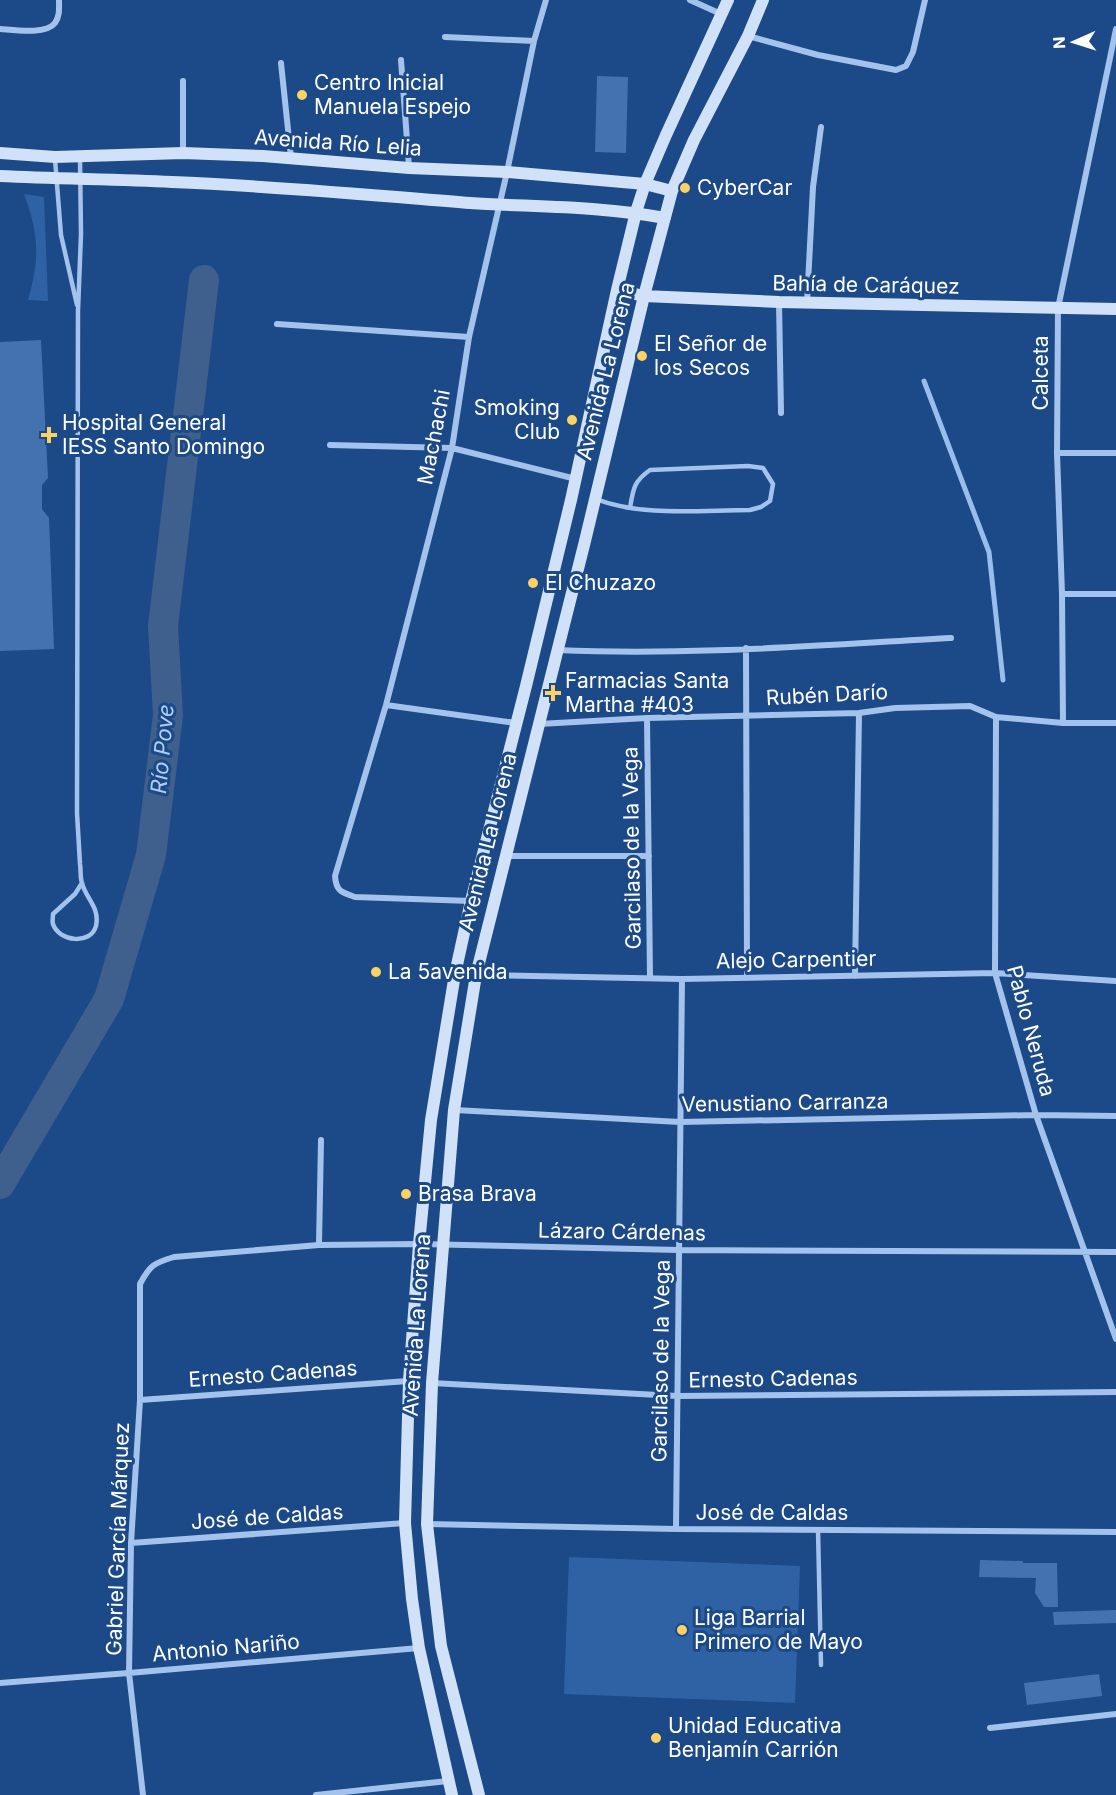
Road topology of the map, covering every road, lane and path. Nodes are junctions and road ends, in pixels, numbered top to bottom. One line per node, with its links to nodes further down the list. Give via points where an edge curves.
1 (59, 0): 8 (street, via 59,16 50,28)
2 (546, 0): 12 (street, Machachi)
3 (690, 0): 7 (street)
4 (728, 0): 7 (main road, Avenida La Lorena)
5 (764, 0): 10 (main road, Avenida La Lorena)
6 (925, 0): 10 (street, via 913,52 906,66 896,70)
7 (721, 14): 27 (main road, Avenida La Lorena)
8 (0, 29)
9 (1116, 29): 36 (street, Calceta)
10 (748, 36): 28 (main road, Avenida La Lorena)
11 (444, 37): 12 (street)
12 (534, 41): 23 (street, Machachi)
13 (401, 60): 22 (street)
14 (281, 63): 21 (street)
15 (183, 81): 18 (street)
16 (821, 127): 35 (street, via 813,187)
17 (0, 153): 19 (main road, Avenida Río Lelia)
18 (183, 153): 20 (main road, Avenida Río Lelia); 21 (main road, Avenida Río Lelia)
19 (55, 157): 20 (main road, Avenida Río Lelia); 25 (lane)
20 (80, 157): 26 (lane)
21 (291, 159): 22 (main road, Avenida Río Lelia)
22 (409, 168): 23 (main road, Avenida Río Lelia)
23 (507, 172): 27 (main road, Avenida Río Lelia); 29 (street, Machachi)
24 (0, 176): 25 (main road)
25 (56, 179): 26 (main road); 38 (lane, via 61,234)
26 (80, 180): 29 (main road, via 172,182); 38 (lane)
27 (645, 184): 28 (main road, Avenida Río Lelia); 30 (main road, Avenida La Lorena)
28 (672, 192): 31 (main road, Avenida La Lorena)
29 (498, 205): 30 (main road); 40 (street, Machachi)
30 (636, 212): 31 (main road); 32 (main road, Avenida La Lorena)
31 (664, 218): 33 (main road, Avenida La Lorena)
32 (617, 290): 33 (main road, Bahía de Caráquez); 46 (main road, Avenida La Lorena)
33 (644, 296): 34 (main road, Bahía de Caráquez); 47 (main road, Avenida La Lorena)
34 (779, 302): 35 (main road, Bahía de Caráquez); 41 (street)
35 (807, 303): 36 (main road, Bahía de Caráquez)
36 (1058, 308): 37 (main road, Bahía de Caráquez); 44 (street, Calceta)
37 (1116, 309)
38 (78, 311): 65 (lane, via 77,802)
39 (277, 324): 40 (street)
40 (469, 337): 43 (street, Machachi)
41 (781, 413)
42 (330, 445): 43 (street)
43 (452, 448): 46 (street); 54 (street, Machachi)
44 (1057, 453): 45 (street); 49 (street, Calceta)
45 (1116, 453)
46 (576, 479): 59 (main road, Avenida La Lorena)
47 (595, 499): 48 (lane); 53 (main road, Avenida La Lorena)
48 (630, 508): 48 (lane, via 750,510 770,501 773,484 763,468 748,466 650,470 638,478)
49 (1062, 594): 50 (street); 60 (street, Calceta)
50 (1116, 594)
51 (951, 638): 52 (street)
52 (746, 648): 53 (street, via 613,653); 56 (street)
53 (557, 650): 62 (main road, Avenida La Lorena)
54 (386, 705): 59 (street); 66 (street, Machachi, via 335,876 336,885 341,892 355,897)
55 (859, 713): 56 (street, Rubén Darío); 57 (street, Rubén Darío, via 970,706); 69 (street)
56 (746, 717): 58 (street, Rubén Darío); 71 (street)
57 (996, 717): 60 (street, Rubén Darío); 67 (street, Pablo Neruda)
58 (647, 718): 62 (street, Rubén Darío); 64 (street, Garcilaso de la Vega)
59 (516, 723): 66 (main road, Avenida La Lorena)
60 (1063, 723): 61 (street, Rubén Darío)
61 (1116, 723)
62 (538, 724): 63 (main road, Avenida La Lorena)
63 (505, 856): 64 (street); 68 (main road, Avenida La Lorena)
64 (649, 856): 70 (street, Garcilaso de la Vega)
65 (82, 883): 65 (lane, via 53,914 53,924 70,939 84,939 95,929 96,909)
66 (471, 901): 80 (main road, Avenida La Lorena, via 431,1120)
67 (995, 973): 69 (street, Alejo Carpentier); 73 (street, Alejo Carpentier); 75 (street, Pablo Neruda)
68 (476, 975): 70 (street, Alejo Carpentier); 74 (main road, Avenida La Lorena)
69 (855, 976): 71 (street, Alejo Carpentier)
70 (650, 977): 72 (street, Alejo Carpentier)
71 (747, 978): 72 (street, Alejo Carpentier)
72 (682, 979): 77 (street, Garcilaso de la Vega)
73 (1116, 981)
74 (454, 1110): 77 (street, Venustiano Carranza); 81 (main road, Avenida La Lorena)
75 (1036, 1115): 76 (street, Venustiano Carranza); 77 (street, Venustiano Carranza); 83 (street, Pablo Neruda)
76 (1116, 1116)
77 (680, 1122): 82 (street, Garcilaso de la Vega)
78 (321, 1140): 79 (street)
79 (319, 1245): 80 (street, Lázaro Cárdenas); 85 (street, Lázaro Cárdenas, via 174,1257 147,1269)
80 (419, 1245): 81 (street, Lázaro Cárdenas); 87 (main road, Avenida La Lorena)
81 (442, 1245): 82 (street, Lázaro Cárdenas); 88 (main road, Avenida La Lorena)
82 (680, 1250): 83 (street, Lázaro Cárdenas); 90 (street, Garcilaso de la Vega)
83 (1084, 1252): 84 (street, Lázaro Cárdenas); 86 (street, Pablo Neruda)
84 (1116, 1252)
85 (140, 1284): 91 (street, Gabriel García Márquez)
86 (1116, 1339)
87 (409, 1381): 91 (street, Ernesto Cadenas); 92 (main road, Avenida La Lorena)
88 (432, 1383): 90 (street, Ernesto Cadenas); 93 (main road, Avenida La Lorena)
89 (1116, 1392): 90 (street, Ernesto Cadenas)
90 (677, 1396): 94 (street, Garcilaso de la Vega)
91 (140, 1400): 97 (street, Gabriel García Márquez)
92 (405, 1523): 97 (street, José de Caldas); 98 (main road, Avenida La Lorena)
93 (427, 1524): 94 (street, José de Caldas); 108 (main road, Avenida La Lorena, via 441,1646)
94 (676, 1529): 95 (street, José de Caldas)
95 (818, 1530): 96 (street, José de Caldas); 99 (lane)
96 (1116, 1532)
97 (131, 1543): 100 (street, Gabriel García Márquez)
98 (419, 1648): 100 (street, Antonio Nariño); 104 (main road, Avenida La Lorena)
99 (821, 1665)
100 (129, 1673): 101 (street, Antonio Nariño); 105 (street, Gabriel García Márquez)
101 (0, 1683)
102 (1116, 1714): 103 (street)
103 (990, 1728)
104 (448, 1781): 106 (street); 107 (main road, Avenida La Lorena)
105 (143, 1795)
106 (316, 1795)
107 (452, 1795)
108 (479, 1795)

